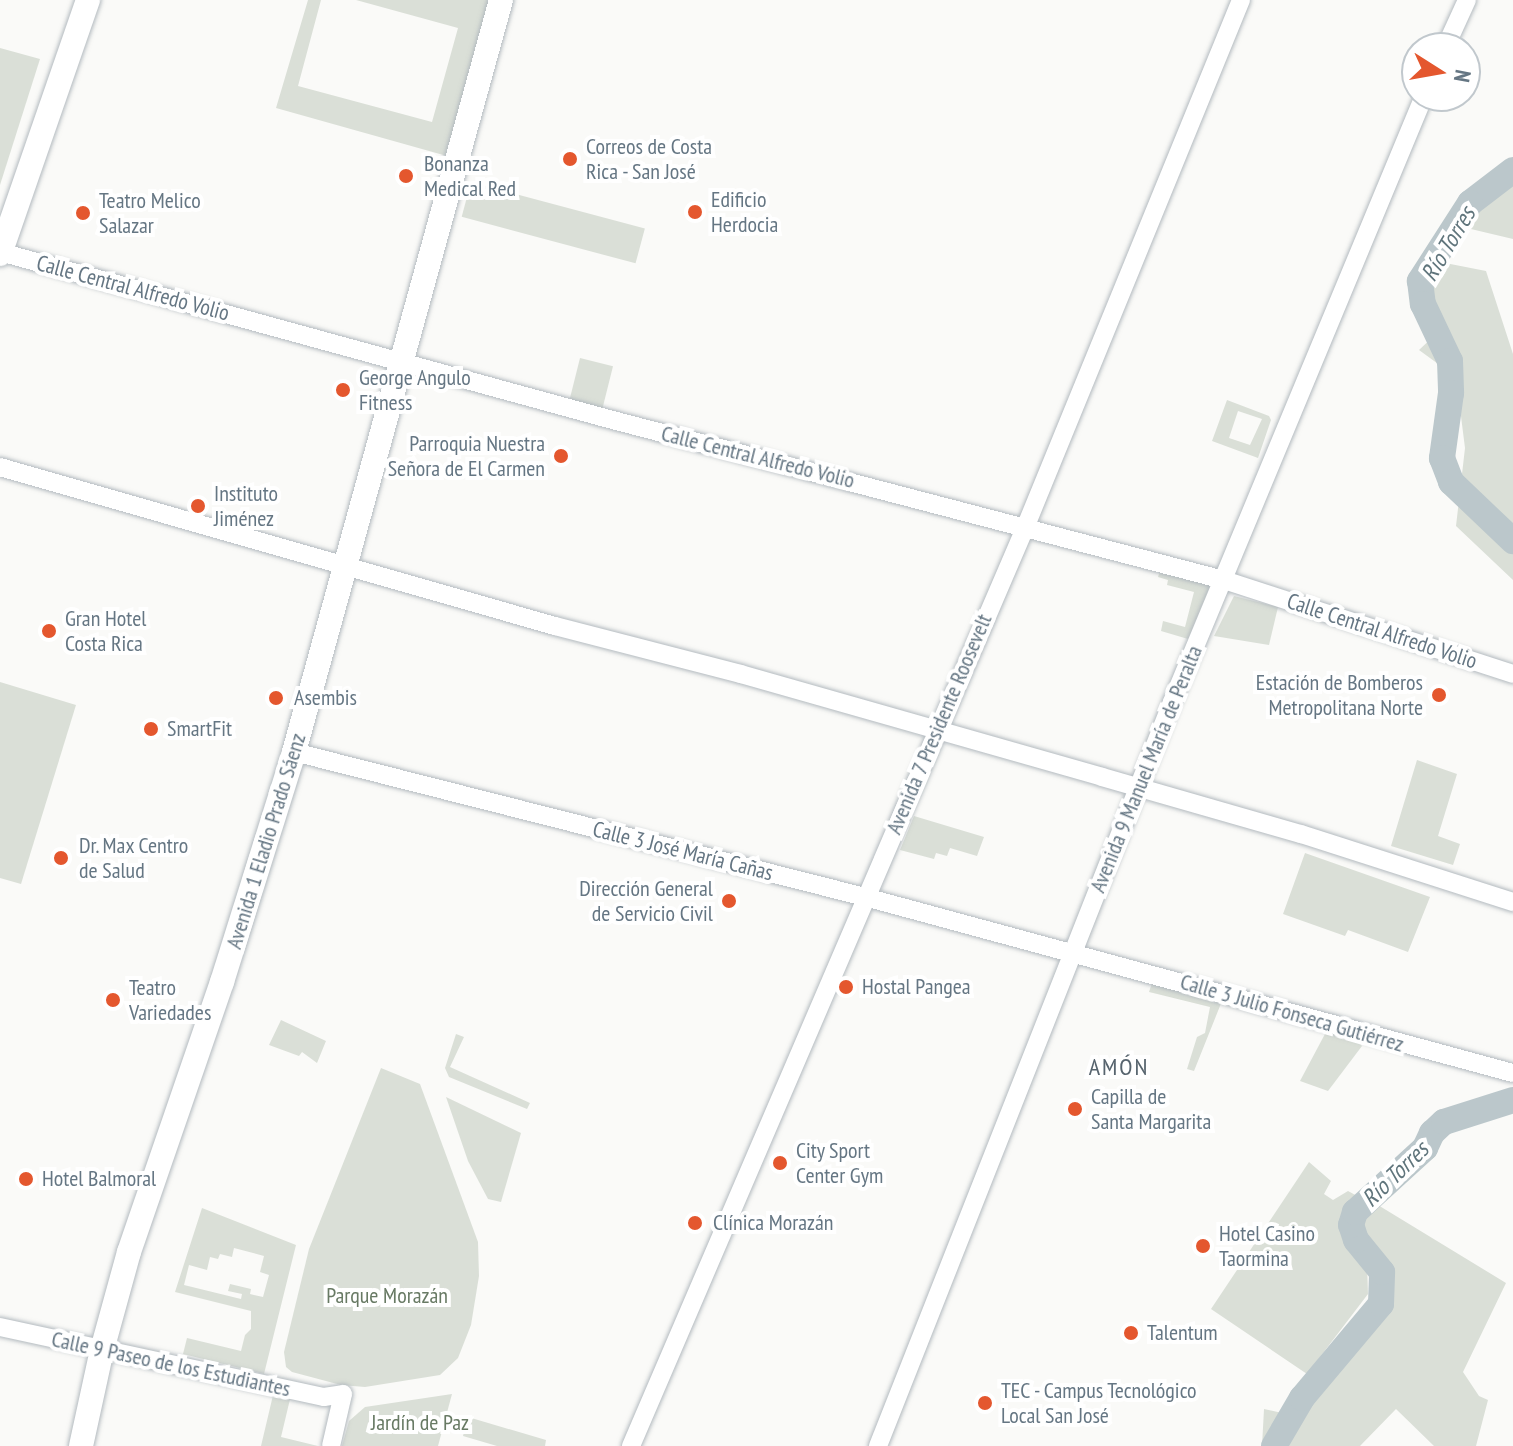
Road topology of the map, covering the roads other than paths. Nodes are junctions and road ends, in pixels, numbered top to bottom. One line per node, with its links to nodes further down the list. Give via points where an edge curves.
1 (88, 0): 7 (highway)
2 (501, 0): 8 (highway, Avenida 1 Eladio Prado Sáenz)
3 (1241, 0): 10 (street, Avenida 7 Presidente Roosevelt)
4 (1467, 0): 5 (street)
5 (1452, 32)
6 (1417, 112): 12 (street, Avenida 9 Manuel María de Peralta)
7 (0, 253): 8 (street, Calle Central Alfredo Volio)
8 (401, 362): 10 (street, Calle Central Alfredo Volio); 11 (highway, Avenida 1 Eladio Prado Sáenz)
9 (0, 467): 11 (street)
10 (1025, 528): 12 (street, Calle Central Alfredo Volio); 14 (street, Avenida 7 Presidente Roosevelt)
11 (345, 565): 14 (street); 15 (highway, Avenida 1 Eladio Prado Sáenz)
12 (1224, 580): 13 (street, Calle Central Alfredo Volio); 16 (street, Avenida 9 Manuel María de Peralta)
13 (1513, 674)
14 (936, 731): 16 (street); 17 (street, Avenida 7 Presidente Roosevelt)
15 (294, 752): 17 (street, Calle 3 José María Cañas); 22 (highway, Avenida 1 Eladio Prado Sáenz, via 129,1252)
16 (1137, 788): 18 (street); 19 (street, Avenida 9 Manuel María de Peralta)
17 (865, 897): 19 (street, Calle 3 José María Cañas); 25 (street, Avenida 7 Presidente Roosevelt)
18 (1513, 902)
19 (1071, 953): 20 (street, Calle 3 Julio Fonseca Gutiérrez); 26 (street, Avenida 9 Manuel María de Peralta)
20 (1513, 1073)
21 (0, 1327): 22 (street, Calle 9 Paseo de los Estudiantes)
22 (102, 1350): 23 (highway, Avenida 1 Eladio Prado Sáenz); 24 (street, Calle 9 Paseo de los Estudiantes, via 324,1397 343,1394)
23 (81, 1446)
24 (331, 1446)
25 (631, 1446)
26 (878, 1446)

